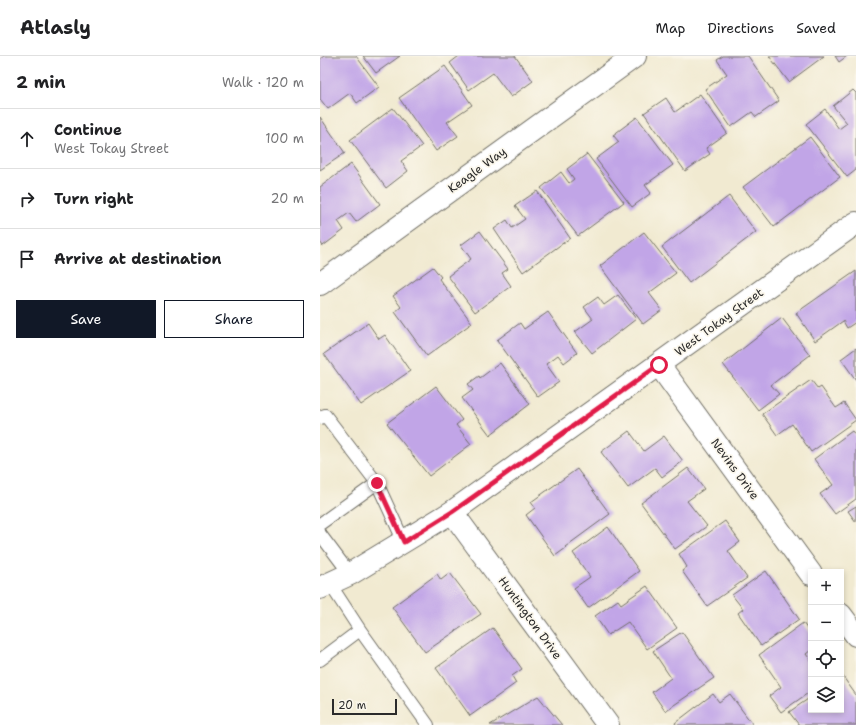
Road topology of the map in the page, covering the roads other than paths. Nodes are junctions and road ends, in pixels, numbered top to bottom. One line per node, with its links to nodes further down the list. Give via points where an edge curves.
1 (635, 56): 3 (street, Keagle Way)
2 (856, 223): 4 (street, West Tokay Street)
3 (320, 284)
4 (659, 365): 7 (street, West Tokay Street); 11 (street, Nevins Drive)
5 (322, 414): 6 (lane)
6 (377, 483): 8 (lane); 10 (lane)
7 (452, 512): 10 (street, West Tokay Street); 19 (street, Huntington Drive)
8 (320, 524)
9 (320, 534): 12 (lane)
10 (404, 542): 12 (street, West Tokay Street)
11 (808, 570)
12 (350, 574): 13 (street, West Tokay Street)
13 (325, 586): 15 (lane)
14 (844, 619): 16 (street)
15 (360, 630): 17 (lane); 18 (lane)
16 (856, 635)
17 (320, 660)
18 (428, 725)
19 (608, 725)

